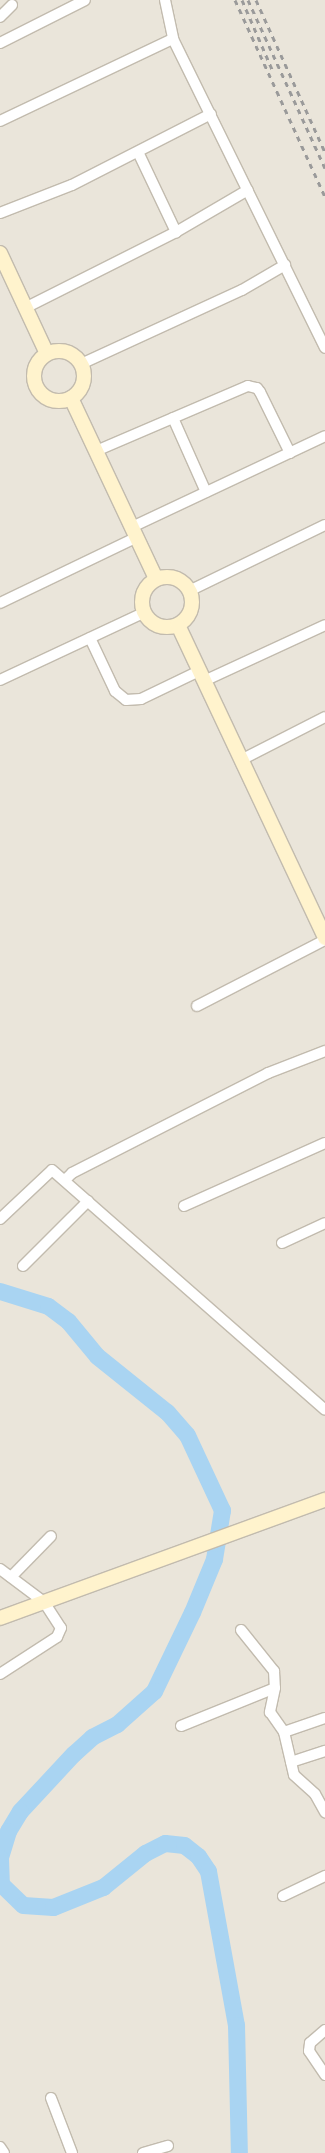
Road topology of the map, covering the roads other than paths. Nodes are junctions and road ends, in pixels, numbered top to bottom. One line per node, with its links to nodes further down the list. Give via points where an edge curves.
1 (165, 0): 5 (street)
2 (79, 1): 6 (street)
3 (12, 5): 4 (street)
4 (0, 17)
5 (173, 39): 7 (street); 8 (street)
6 (0, 43)
7 (211, 114): 9 (street); 10 (street)
8 (0, 121)
9 (138, 152): 11 (street, via 72,185); 12 (street)
10 (248, 190): 12 (street); 14 (street)
11 (0, 213)
12 (176, 232): 15 (street)
13 (0, 253): 15 (street)
14 (285, 265): 16 (street); 18 (street, via 242,290)
15 (25, 308): 17 (street)
16 (325, 348)
17 (47, 354): 18 (street, via 68,353); 19 (street, via 36,368 34,376 39,391 52,400)
18 (81, 364): 19 (street, via 81,388)
19 (71, 398): 22 (street)
20 (173, 418): 22 (street); 23 (street, via 252,386 260,392); 24 (street)
21 (325, 436): 23 (street)
22 (96, 451): 26 (street)
23 (290, 453): 24 (street)
24 (206, 492): 26 (street)
25 (325, 525): 28 (street)
26 (134, 532): 27 (street); 29 (street)
27 (156, 579): 28 (street, via 163,577 179,580); 30 (street, via 144,590 141,605)
28 (189, 591): 32 (street, via 192,599 189,614)
29 (0, 603)
30 (143, 613): 32 (street, via 154,625 162,628); 33 (street)
31 (325, 625): 34 (street)
32 (178, 626): 34 (street)
33 (90, 638): 34 (street, via 114,691 126,700 141,699); 35 (street)
34 (202, 676): 37 (street)
35 (0, 680)
36 (325, 717): 37 (street)
37 (241, 760): 38 (street)
38 (325, 939): 39 (street)
39 (197, 1006)
40 (325, 1051): 42 (street, via 268,1073 72,1173)
41 (325, 1143): 44 (street)
42 (65, 1180): 43 (street); 45 (street, via 52,1170)
43 (88, 1201): 48 (street); 49 (street)
44 (184, 1206)
45 (0, 1219)
46 (325, 1223): 47 (street)
47 (282, 1243)
48 (23, 1266)
49 (325, 1410)
50 (325, 1500): 54 (street)
51 (51, 1536): 53 (street)
52 (0, 1569): 53 (street)
53 (11, 1577): 54 (street)
54 (44, 1602): 55 (street); 57 (street, via 58,1623 60,1632)
55 (0, 1618)
56 (241, 1630): 58 (street, via 274,1671)
57 (0, 1674)
58 (275, 1688): 60 (street); 61 (street, via 270,1712)
59 (325, 1718): 61 (street)
60 (181, 1726)
61 (284, 1732): 63 (street)
62 (325, 1751): 63 (street)
63 (291, 1762): 64 (street, via 296,1778 315,1794)
64 (325, 1812)
65 (325, 1876): 66 (street)
66 (283, 1896)
67 (325, 2030): 68 (street, via 310,2043 309,2051)
68 (325, 2075)
69 (51, 2098): 73 (street)
70 (168, 2146): 74 (street)
71 (0, 2147): 72 (street)
72 (4, 2153)
73 (72, 2153)
74 (142, 2153)

